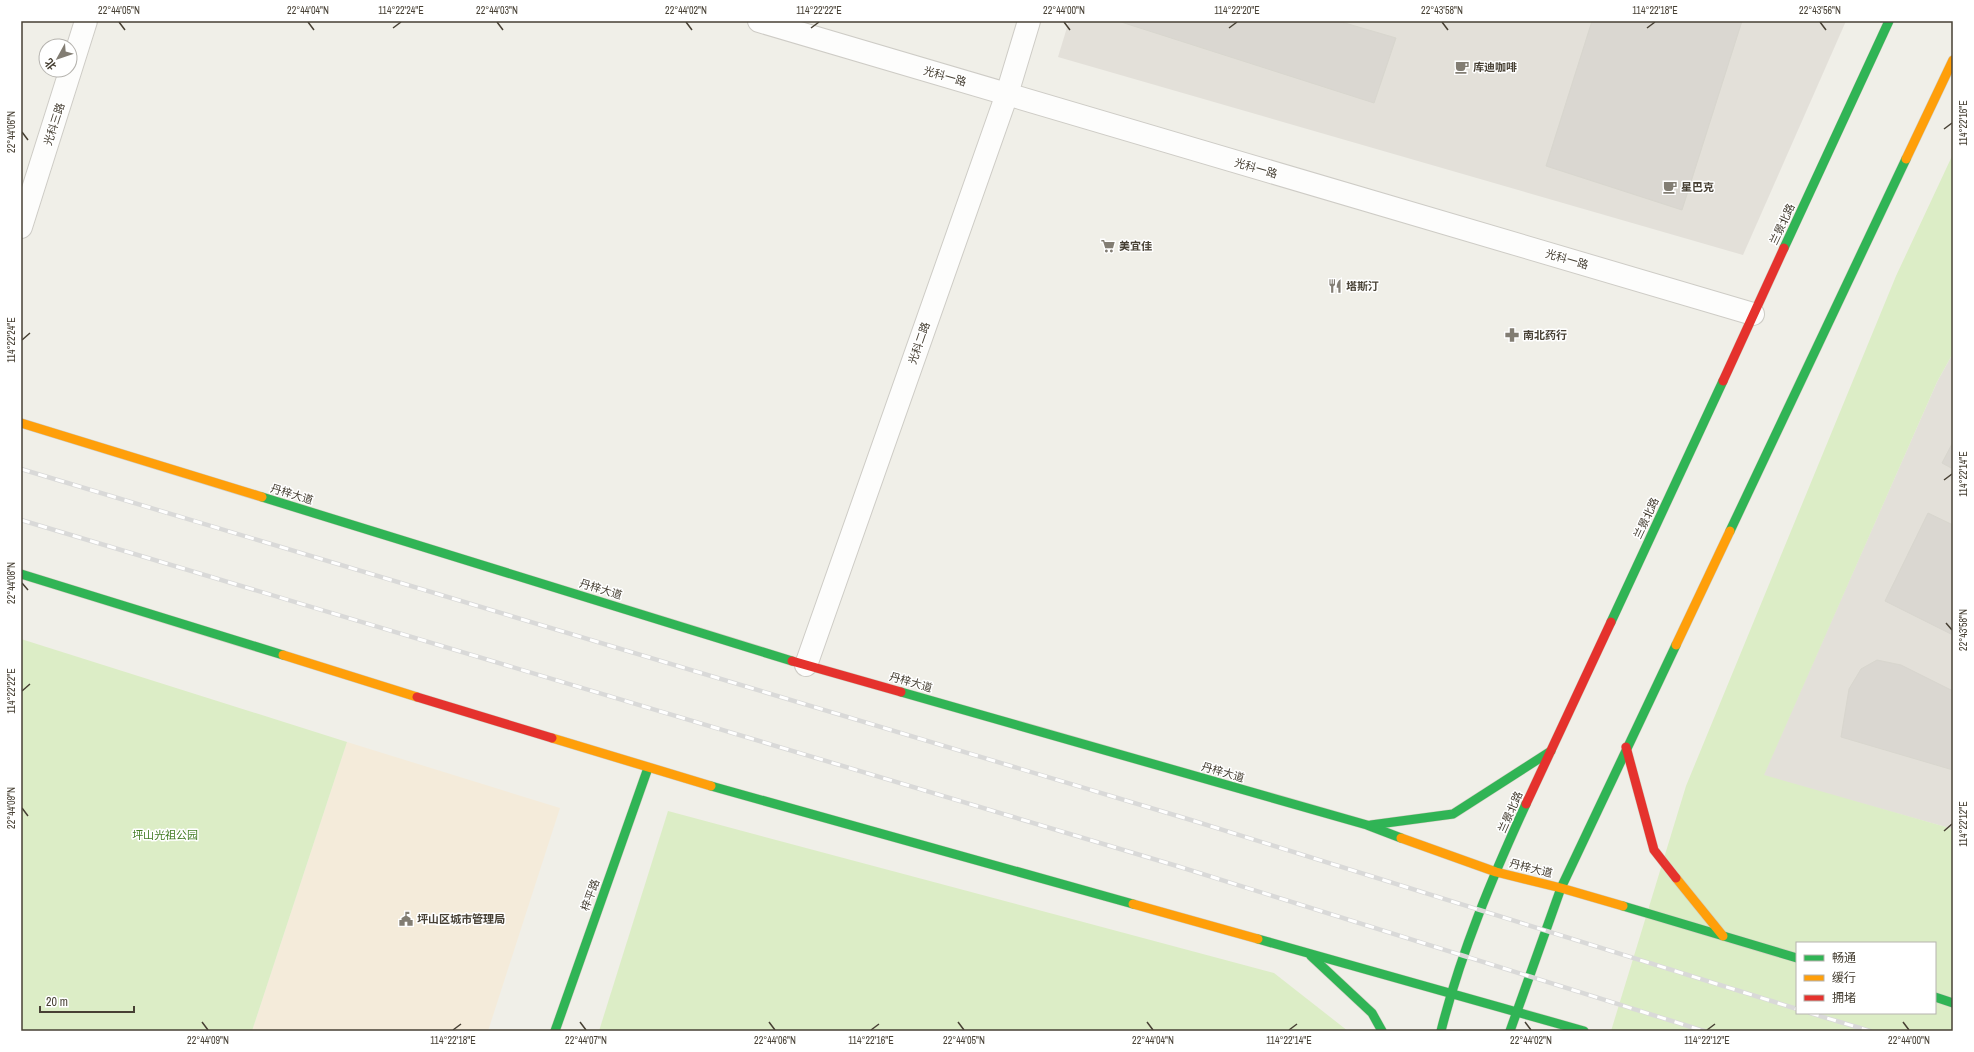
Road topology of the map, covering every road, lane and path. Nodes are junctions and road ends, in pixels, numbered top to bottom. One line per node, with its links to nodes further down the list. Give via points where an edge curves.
1 (86, 21): 7 (street, 光科三路)
2 (759, 21): 6 (street, 光科一路)
3 (1029, 21): 6 (street, 光科二路)
4 (1889, 21): 8 (main road, 兰景北路)
5 (1953, 60): 12 (main road)
6 (1007, 94): 8 (street, 光科一路); 11 (street, 光科二路)
7 (21, 227)
8 (1753, 314): 13 (main road, 兰景北路)
9 (21, 423): 11 (main road, 丹梓大道)
10 (21, 574): 14 (main road)
11 (806, 665): 15 (main road, 丹梓大道)
12 (1626, 747): 17 (main road); 18 (main road, via 1654,850)
13 (1551, 751): 15 (main road, via 1452,814); 16 (main road, 兰景北路)
14 (648, 768): 19 (main road); 25 (main road, 梓平路)
15 (1367, 825): 16 (main road, 丹梓大道)
16 (1496, 872): 17 (main road, 丹梓大道); 21 (main road, 兰景北路)
17 (1561, 888): 18 (main road, 丹梓大道); 24 (main road)
18 (1723, 936): 20 (main road, 丹梓大道)
19 (1308, 953): 21 (main road); 26 (main road, via 1372,1013)
20 (1796, 958)
21 (1450, 993): 24 (main road); 27 (main road, 兰景北路)
22 (1936, 998): 23 (main road)
23 (1953, 1003)
24 (1516, 1011): 28 (main road); 29 (main road)
25 (555, 1031)
26 (1382, 1031)
27 (1441, 1031)
28 (1510, 1031)
29 (1584, 1031)

